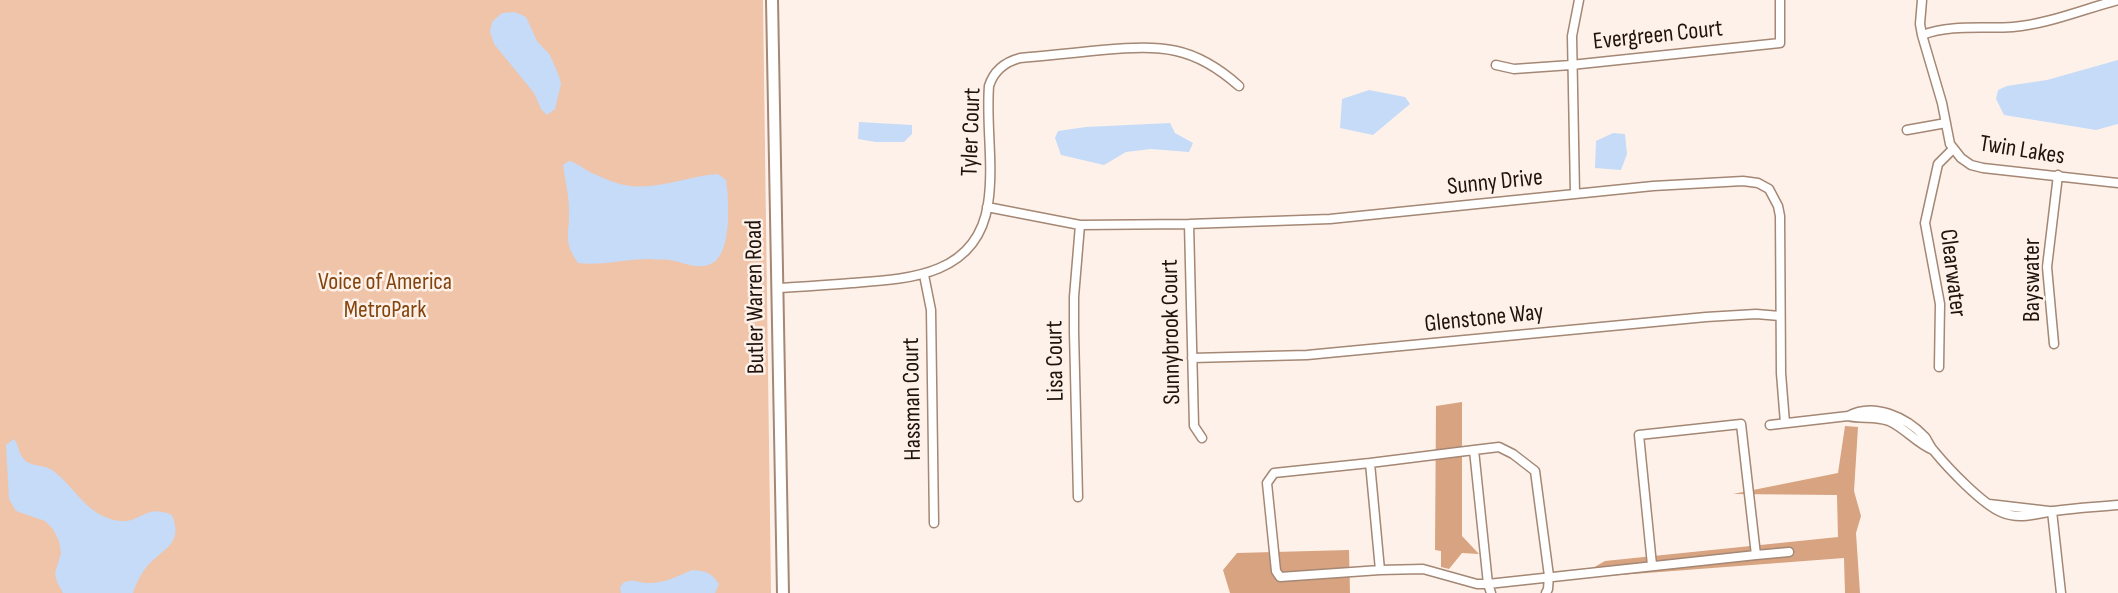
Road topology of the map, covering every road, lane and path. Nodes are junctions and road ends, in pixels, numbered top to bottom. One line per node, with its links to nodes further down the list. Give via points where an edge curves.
1 (772, 0): 20 (main road, Butler Warren Road)
2 (1578, 0): 8 (street)
3 (1780, 0): 8 (street, Evergreen Court, via 1780,43)
4 (1922, 0): 6 (street, Twin Lakes)
5 (2118, 0): 6 (street, via 2031,24 1944,29)
6 (1922, 35): 10 (street, Twin Lakes)
7 (1496, 65): 8 (street, Evergreen Court, via 1514,69)
8 (1571, 65): 15 (street)
9 (1239, 86): 16 (street, Tyler Court, via 1207,62 1164,47 1010,61 996,71 989,86)
10 (1946, 123): 11 (street); 12 (street, Twin Lakes)
11 (1907, 130)
12 (1953, 149): 13 (street, Twin Lakes, via 1977,167); 24 (street, Clearwater, via 1938,164 1925,223 1940,304)
13 (2058, 175): 14 (street, Twin Lakes); 22 (street, Bayswater, via 2047,267)
14 (2118, 183)
15 (1576, 194): 17 (street, Sunny Drive, via 1330,219); 21 (street, Sunny Drive, via 1720,182 1758,183 1769,189 1780,216)
16 (987, 207): 18 (street, Sunny Drive); 19 (street, Tyler Court, via 966,249)
17 (1189, 224): 18 (street, Sunny Drive); 23 (street, Sunnybrook Court)
18 (1080, 225): 30 (street, Lisa Court, via 1074,308)
19 (924, 275): 20 (street, Tyler Court); 33 (street, Hassman Court, via 931,310)
20 (777, 288): 40 (main road, Butler Warren Road)
21 (1780, 316): 23 (street, Glenstone Way, via 1706,317 1307,355); 25 (street, Sunny Drive)
22 (2053, 344)
23 (1192, 358): 27 (street, Sunnybrook Court, via 1194,426)
24 (1939, 367)
25 (1785, 423): 26 (street); 32 (street, via 1848,416 1859,410 1892,414 1925,438 1972,490 1999,512 2035,516)
26 (1770, 425)
27 (1202, 438)
28 (1474, 450): 29 (street); 38 (street, via 1499,447 1535,471); 39 (street)
29 (1370, 463): 37 (street); 37 (street, via 1274,473 1266,483 1280,577)
30 (1078, 497)
31 (2118, 505): 32 (street)
32 (2052, 511): 42 (street)
33 (934, 523)
34 (1790, 552): 35 (street)
35 (1756, 555): 36 (street); 36 (street, via 1741,424 1639,435)
36 (1652, 565): 38 (street)
37 (1380, 570): 39 (street, via 1423,569)
38 (1549, 576): 39 (street); 41 (street)
39 (1489, 589)
40 (783, 593)
41 (1546, 593)
42 (2060, 593)

